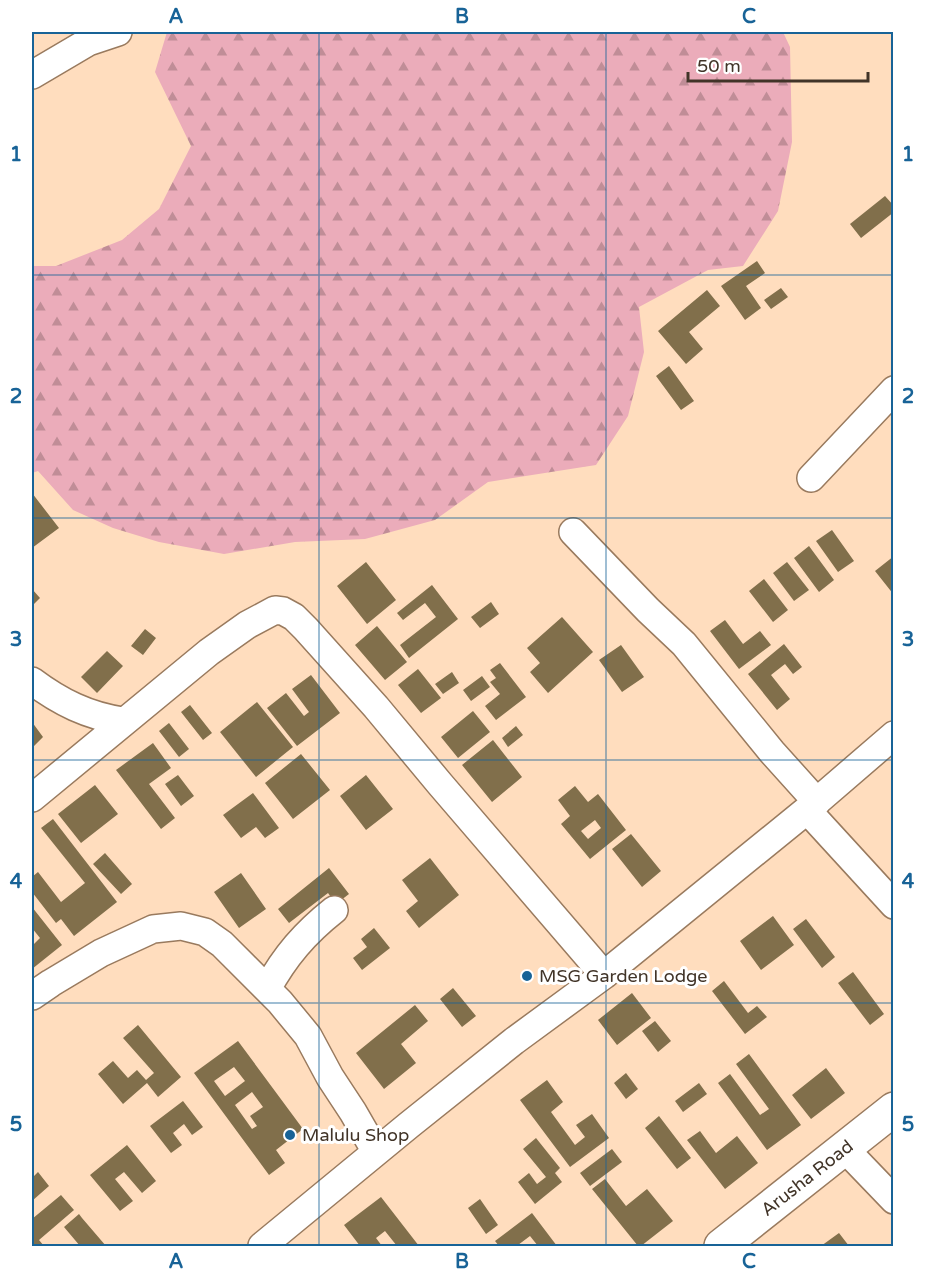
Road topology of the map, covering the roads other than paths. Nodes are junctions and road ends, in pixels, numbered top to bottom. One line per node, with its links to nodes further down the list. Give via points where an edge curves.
1 (118, 32): 2 (street, via 88,42)
2 (32, 75)
3 (894, 390): 4 (street)
4 (811, 478)
5 (573, 532): 10 (street, via 684,644)
6 (32, 681): 7 (street, via 84,711)
7 (123, 722): 9 (street); 13 (street, via 247,625 275,610 284,611 306,629 376,707)
8 (894, 735): 10 (street)
9 (32, 798)
10 (812, 806): 11 (street); 13 (street)
11 (894, 904)
12 (334, 910): 14 (street, via 300,940)
13 (604, 975): 18 (street, via 514,1041)
14 (267, 989): 15 (street, via 222,944 205,932 181,926 153,929 100,953); 18 (street, via 308,1036)
15 (32, 996)
16 (894, 1109): 17 (main road, Arusha Road)
17 (844, 1148): 19 (street); 21 (main road, Arusha Road)
18 (376, 1152): 20 (street)
19 (894, 1200)
20 (262, 1246)
21 (721, 1246)

